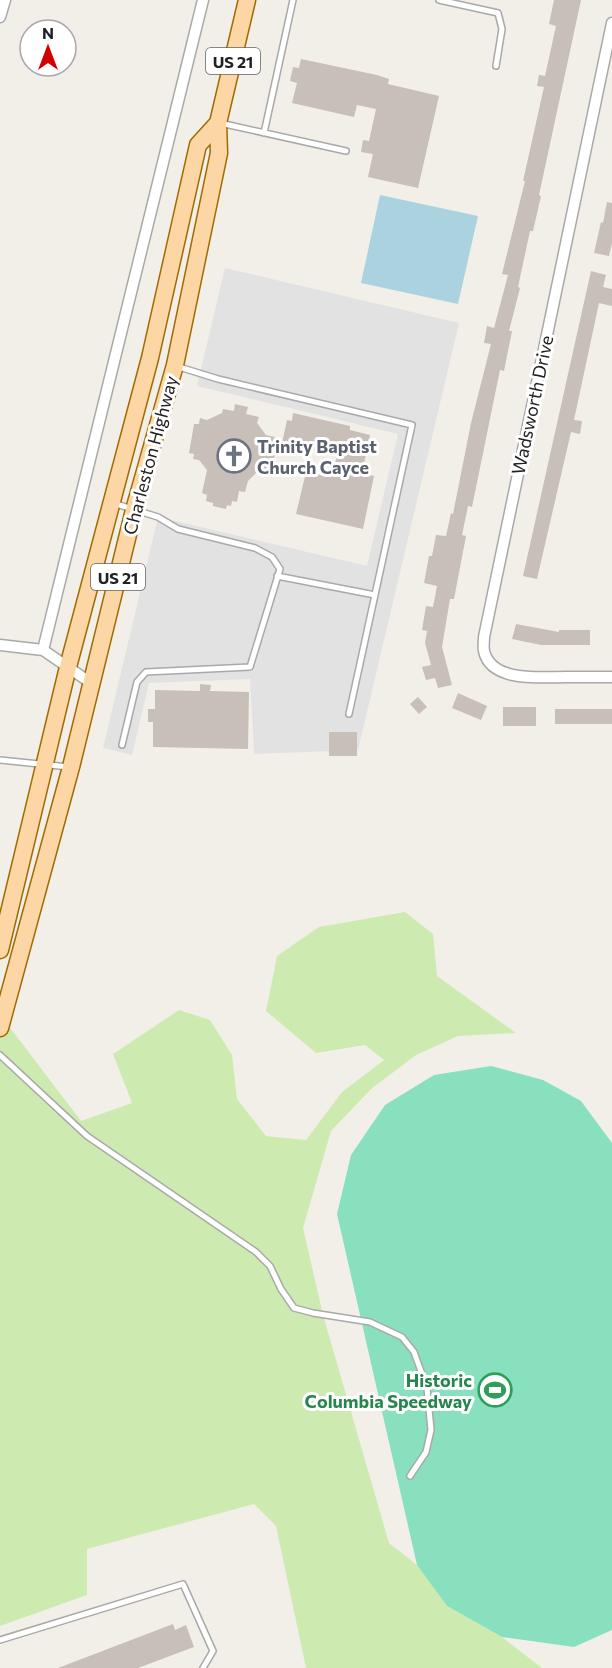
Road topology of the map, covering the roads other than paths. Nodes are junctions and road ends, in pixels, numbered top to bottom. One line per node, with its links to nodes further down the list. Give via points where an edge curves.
1 (5, 0): 6 (street)
2 (203, 0): 18 (street)
3 (247, 0): 9 (main road, Charleston Highway / US 21)
4 (293, 0): 10 (lane)
5 (439, 0): 8 (lane, via 498,13 502,29)
6 (0, 17)
7 (612, 23): 20 (street, Wadsworth Drive, via 484,637 489,662 502,672 541,678)
8 (496, 66)
9 (218, 123): 10 (lane); 12 (main road, Charleston Highway / US 21, via 219,153); 13 (main road, Charleston Highway / US 21, via 198,145 150,358)
10 (264, 133): 11 (lane)
11 (346, 151)
12 (174, 365): 14 (main road, Charleston Highway / US 21); 16 (lane, via 412,425)
13 (111, 502): 14 (lane); 19 (main road, Charleston Highway / US 21)
14 (134, 510): 15 (lane, via 178,528 255,548 272,557 280,569); 21 (main road, Charleston Highway / US 21)
15 (277, 576): 16 (lane); 23 (lane, via 250,667 146,672 137,682)
16 (375, 596): 22 (lane)
17 (0, 645): 18 (street)
18 (43, 650): 19 (street)
19 (68, 667): 21 (street); 25 (main road, Charleston Highway / US 21)
20 (612, 677)
21 (91, 683): 26 (main road, Charleston Highway / US 21)
22 (349, 714)
23 (122, 745)
24 (0, 760): 25 (lane)
25 (46, 764): 26 (lane); 27 (main road, Charleston Highway / US 21)
26 (71, 767): 28 (main road, Charleston Highway / US 21)
27 (0, 950)
28 (0, 1028)
29 (0, 1054): 30 (lane, via 87,1136 256,1252 270,1266 294,1308 370,1322 402,1336 414,1352 427,1388 431,1430 426,1452)
30 (410, 1476)
31 (0, 1640): 32 (lane, via 183,1584 213,1651)
32 (202, 1668)

